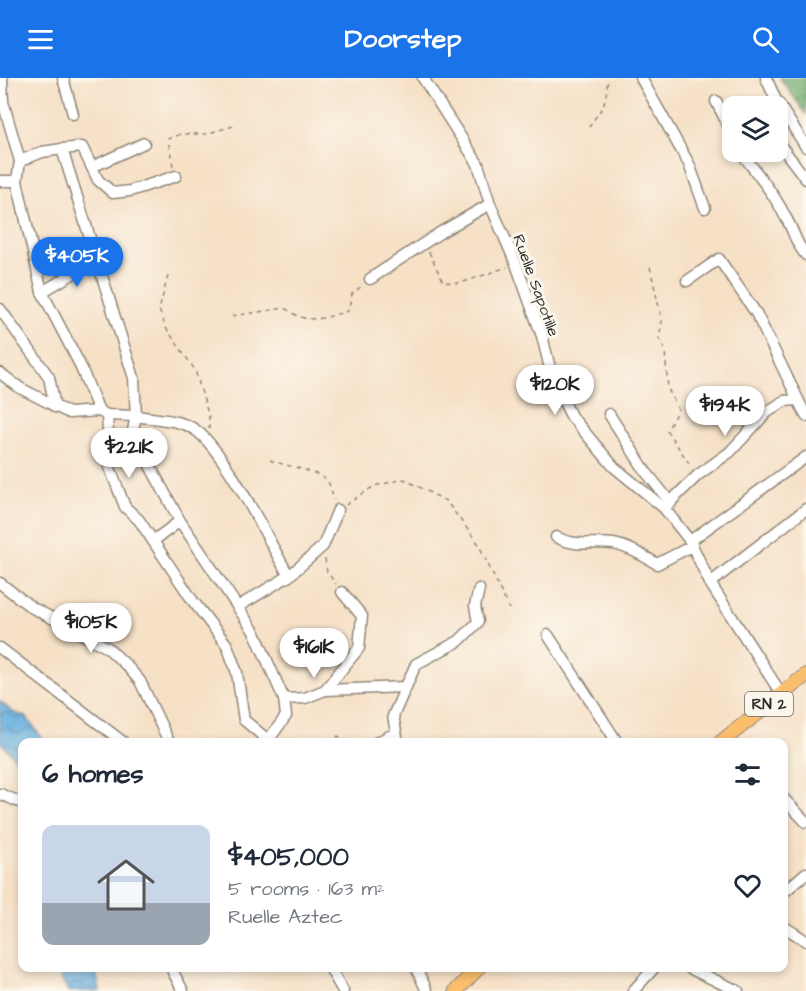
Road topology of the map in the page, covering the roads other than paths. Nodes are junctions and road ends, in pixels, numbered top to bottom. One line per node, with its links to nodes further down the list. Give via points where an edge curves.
1 (2, 78): 13 (street, via 3,102)
2 (63, 78): 8 (street)
3 (423, 78): 20 (street, Ruelle Sapotille, via 478,164)
4 (640, 78): 21 (street, via 689,164)
5 (766, 78): 10 (street)
6 (716, 101): 7 (street)
7 (722, 113)
8 (73, 114)
9 (144, 143): 15 (street)
10 (806, 147)
11 (62, 149): 13 (street); 15 (street, via 82,147); 23 (street)
12 (788, 155): 17 (street)
13 (20, 161): 18 (street)
14 (749, 162): 22 (street, via 764,180)
15 (92, 167): 16 (street, via 98,180 113,193)
16 (176, 176)
17 (806, 179)
18 (17, 181): 19 (street); 26 (street)
19 (0, 182)
20 (490, 204): 24 (street); 36 (street, Ruelle Sapotille, via 516,264 554,380 571,416 614,467)
21 (705, 208)
22 (806, 255)
23 (98, 259): 26 (street); 33 (street, via 134,378)
24 (370, 279)
25 (687, 281): 29 (street, via 719,259 756,313)
26 (42, 292): 31 (street)
27 (0, 309): 30 (street, via 49,377)
28 (0, 373): 30 (street)
29 (798, 400): 34 (street); 36 (street, via 784,401 766,413 730,452 698,475)
30 (55, 407): 31 (street, via 69,413)
31 (103, 413): 33 (street); 41 (street, via 110,468 124,507)
32 (609, 414): 36 (street)
33 (136, 416): 39 (street, via 136,440); 43 (street, via 195,429 227,468)
34 (806, 416)
35 (806, 457): 42 (street)
36 (668, 505): 42 (street, Ruelle Sapotille)
37 (806, 509): 45 (street)
38 (338, 510): 43 (street, via 323,546)
39 (180, 521): 41 (street); 48 (street)
40 (556, 537): 42 (street, via 571,545 610,544 629,548 657,564)
41 (153, 541): 58 (street, via 227,645 237,674 243,720)
42 (691, 544): 45 (street, Ruelle Sapotille)
43 (289, 576): 48 (street)
44 (0, 583): 57 (street, via 31,607 84,633 120,659 141,681)
45 (710, 583): 54 (street, Ruelle Sapotille)
46 (479, 589): 52 (street, via 475,606 478,622 459,641 416,664)
47 (342, 592): 53 (street, via 362,616 359,648)
48 (239, 606): 55 (street)
49 (548, 634): 61 (street)
50 (0, 648): 56 (street)
51 (805, 678): 54 (main road, RN 2)
52 (406, 687): 53 (street); 60 (street, via 393,717)
53 (325, 690): 55 (street, via 305,698)
54 (782, 694): 62 (main road, RN 2)
55 (284, 699): 59 (street, via 286,716)
56 (113, 738)
57 (167, 738)
58 (263, 738)
59 (271, 738)
60 (397, 738)
61 (614, 738)
62 (731, 738)
63 (0, 795): 64 (street)
64 (18, 802)
65 (788, 803): 66 (street)
66 (806, 822)
67 (806, 873): 68 (street)
68 (788, 889)
69 (788, 929): 70 (street)
70 (806, 941)
71 (173, 972): 77 (street)
72 (332, 972): 78 (street)
73 (418, 972): 79 (street)
74 (474, 972): 80 (main road)
75 (650, 972): 81 (street)
76 (698, 972): 82 (street)
77 (183, 991)
78 (343, 991)
79 (427, 991)
80 (456, 991)
81 (633, 991)
82 (738, 991)

